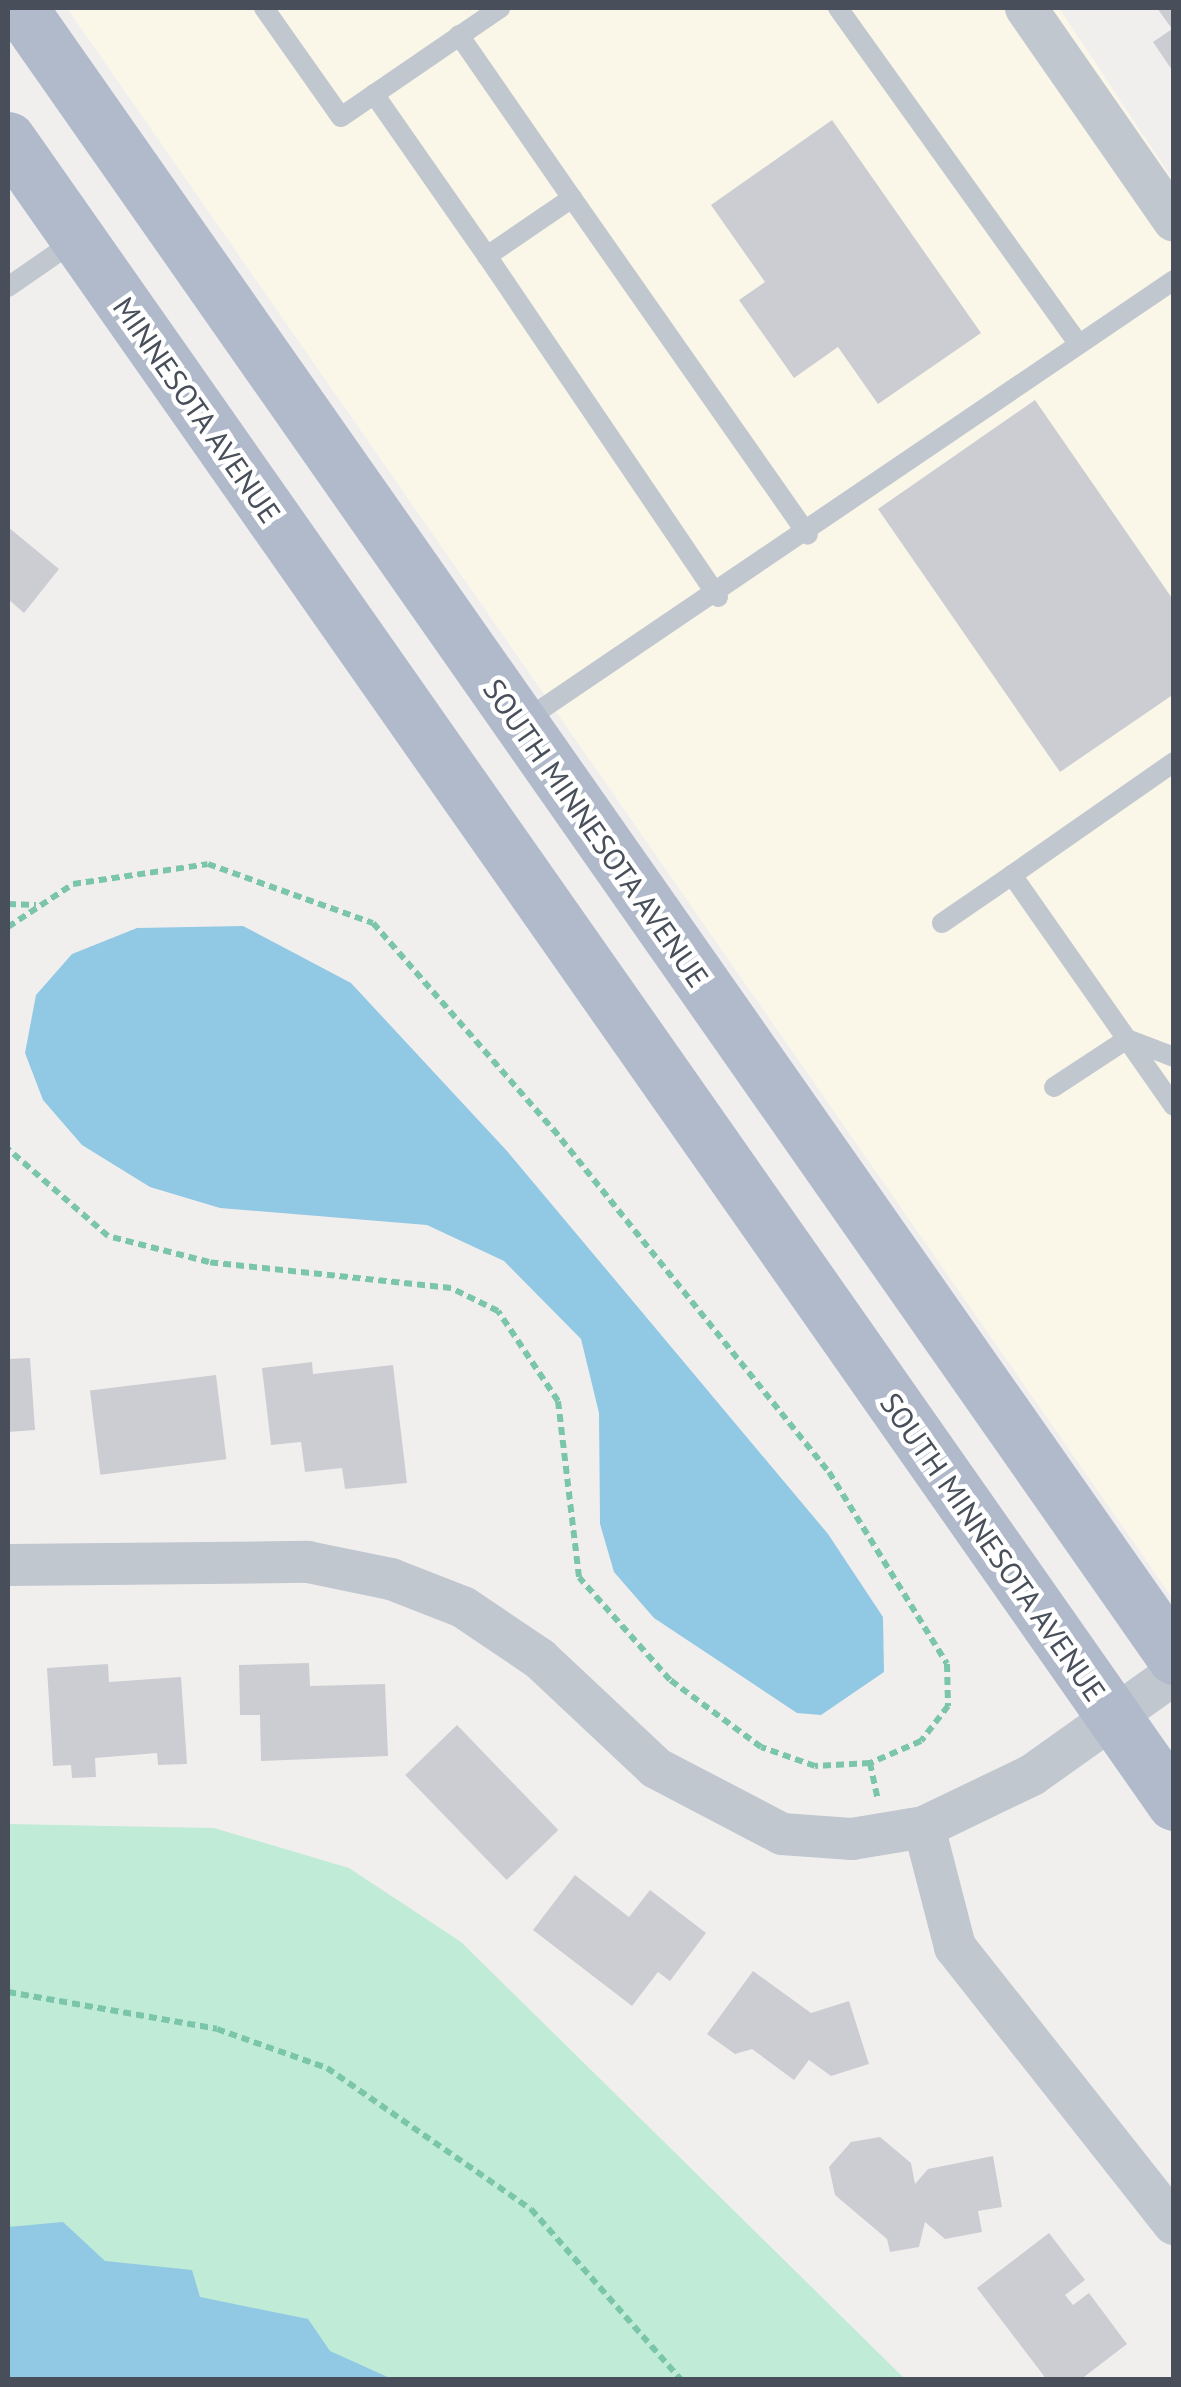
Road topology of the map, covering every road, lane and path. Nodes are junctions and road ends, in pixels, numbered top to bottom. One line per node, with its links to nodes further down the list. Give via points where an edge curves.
1 (20, 8): 19 (main road, SOUTH MINNESOTA AVENUE)
2 (264, 8): 7 (lane, via 341,116)
3 (500, 8): 6 (lane)
4 (838, 8): 15 (lane)
5 (1026, 8): 10 (street)
6 (459, 35): 7 (lane); 9 (lane)
7 (374, 94): 12 (lane)
8 (8, 139): 11 (main road)
9 (572, 198): 12 (lane); 16 (lane)
10 (1174, 221)
11 (87, 253): 14 (lane); 17 (main road, MINNESOTA AVENUE)
12 (488, 256): 18 (lane)
13 (1174, 280): 15 (lane)
14 (8, 287)
15 (1077, 342): 16 (lane)
16 (808, 536): 18 (lane)
17 (298, 553): 34 (main road, SOUTH MINNESOTA AVENUE)
18 (718, 597): 19 (lane)
19 (520, 724): 32 (main road, SOUTH MINNESOTA AVENUE)
20 (1174, 762): 21 (lane)
21 (1012, 874): 24 (lane); 26 (lane)
22 (8, 904): 23 (path)
23 (36, 906): 25 (path); 30 (path, via 122,870 208,864 373,924 554,1130 829,1472 947,1664 948,1706 922,1741 870,1764 815,1766 760,1747 670,1680 578,1577 558,1402 498,1311 451,1288 208,1262 108,1236 44,1190)
24 (942, 923)
25 (8, 927)
26 (1127, 1039): 27 (lane); 28 (lane); 29 (lane)
27 (1174, 1057)
28 (1054, 1087)
29 (1174, 1106)
30 (8, 1148)
31 (8, 1565): 36 (street, via 308,1562 391,1580 463,1607 540,1660 656,1768 782,1834 852,1839)
32 (1174, 1657)
33 (1174, 1674): 34 (street)
34 (1113, 1717): 35 (main road, SOUTH MINNESOTA AVENUE); 36 (street, via 1032,1775)
35 (1174, 1803)
36 (924, 1827): 38 (street, via 955,1946)
37 (8, 1992): 39 (path, via 217,2028 327,2068 531,2208)
38 (1174, 2224)
39 (681, 2380)

